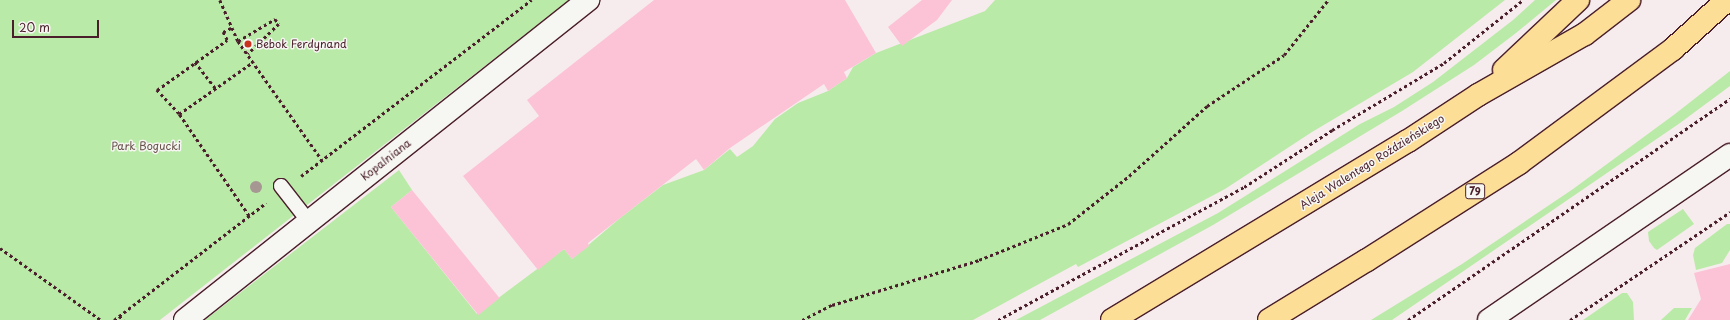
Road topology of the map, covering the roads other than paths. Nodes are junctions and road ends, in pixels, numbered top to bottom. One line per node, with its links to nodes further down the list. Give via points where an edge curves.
1 (588, 0): 10 (street, Kopalniana)
2 (1578, 0): 7 (main road)
3 (1629, 0): 7 (main road, Aleja Walentego Roździeńskiego, via 1584,34)
4 (1727, 0): 6 (main road, 79)
5 (1730, 13): 6 (main road, 79)
6 (1673, 49): 13 (main road, 79, via 1519,163)
7 (1478, 95): 12 (main road, Aleja Walentego Roździeńskiego, via 1408,141)
8 (1730, 155): 14 (street)
9 (282, 187): 10 (lane)
10 (309, 222): 11 (street, Kopalniana)
11 (184, 320)
12 (1112, 320)
13 (1269, 320)
14 (1489, 320)

